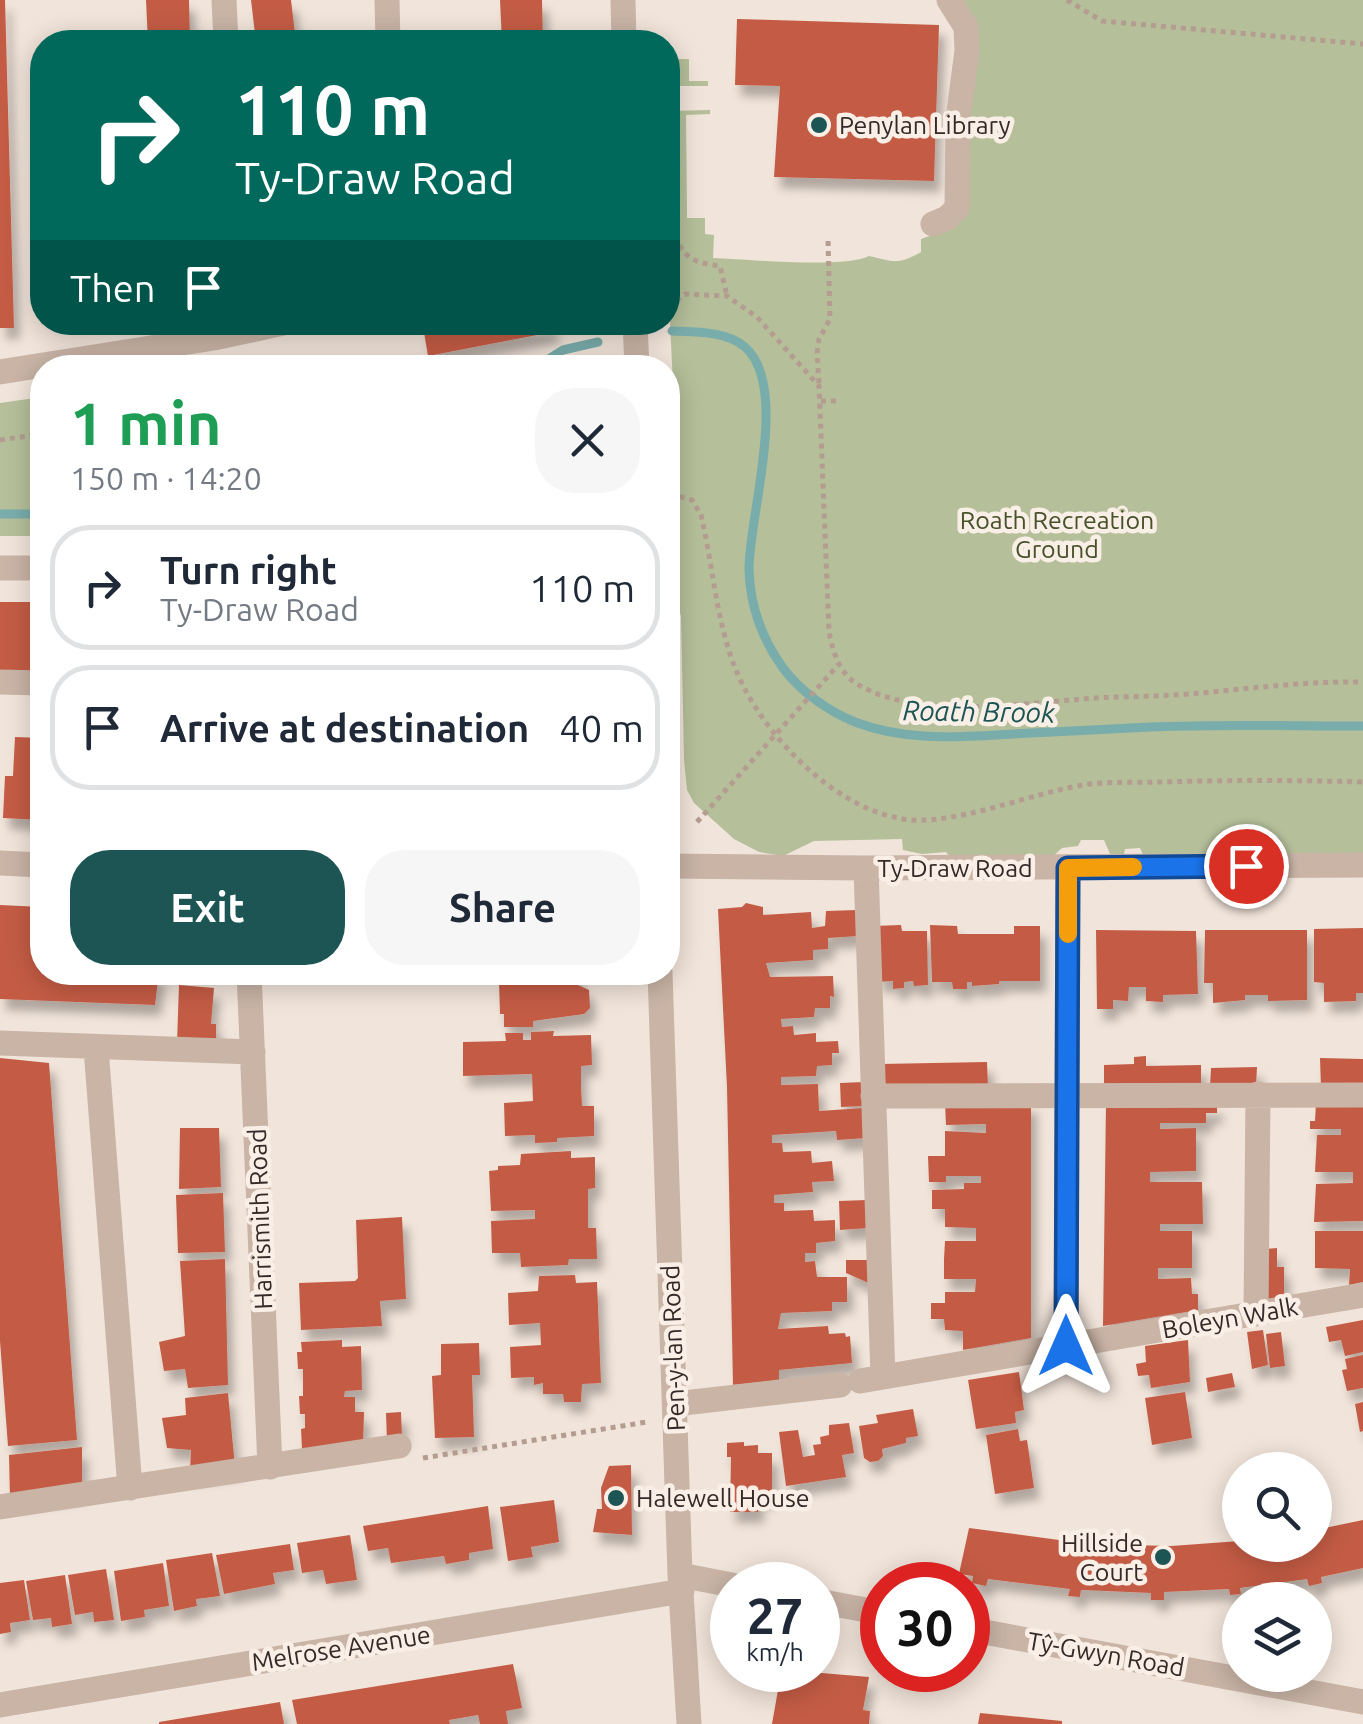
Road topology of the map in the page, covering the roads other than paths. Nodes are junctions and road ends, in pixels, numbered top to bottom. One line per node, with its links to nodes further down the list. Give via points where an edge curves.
1 (224, 0): 5 (street)
2 (387, 0): 6 (street)
3 (623, 0): 7 (street)
4 (949, 0): 8 (street, via 966,27 967,51 957,208)
5 (225, 30)
6 (388, 30)
7 (624, 30)
8 (933, 224)
9 (201, 335): 10 (street)
10 (92, 355)
11 (30, 366): 12 (street)
12 (0, 372)
13 (0, 568): 14 (street)
14 (30, 568)
15 (0, 682): 16 (street)
16 (30, 683)
17 (0, 864): 18 (street)
18 (30, 865)
19 (680, 866): 21 (street, Ty-Draw Road)
20 (1363, 866): 22 (street, Ty-Draw Road)
21 (866, 868): 22 (street, Ty-Draw Road); 30 (street)
22 (1068, 868): 31 (street)
23 (250, 985): 27 (street, Harrismith Road)
24 (660, 985): 36 (street, Pen-y-lan Road)
25 (0, 1043): 26 (street)
26 (96, 1048): 27 (street); 39 (street)
27 (253, 1052): 38 (street, Harrismith Road)
28 (1258, 1094): 29 (street); 31 (street); 33 (street)
29 (1363, 1095)
30 (873, 1096): 31 (street); 35 (street)
31 (1068, 1096): 34 (street)
32 (1363, 1295): 33 (street, Boleyn Walk)
33 (1256, 1314): 34 (street, Boleyn Walk)
34 (1066, 1346): 35 (street, Boleyn Walk)
35 (861, 1381): 36 (street, Boleyn Walk)
36 (676, 1404): 41 (street, Pen-y-lan Road)
37 (399, 1446): 38 (street)
38 (270, 1466): 39 (street)
39 (130, 1488): 40 (street)
40 (0, 1508)
41 (681, 1583): 42 (street); 45 (street, Melrose Avenue); 46 (street, Pen-y-lan Road)
42 (710, 1584)
43 (990, 1632): 44 (street, Tŷ-Gwyn Road)
44 (1363, 1702)
45 (0, 1705)
46 (689, 1724)

